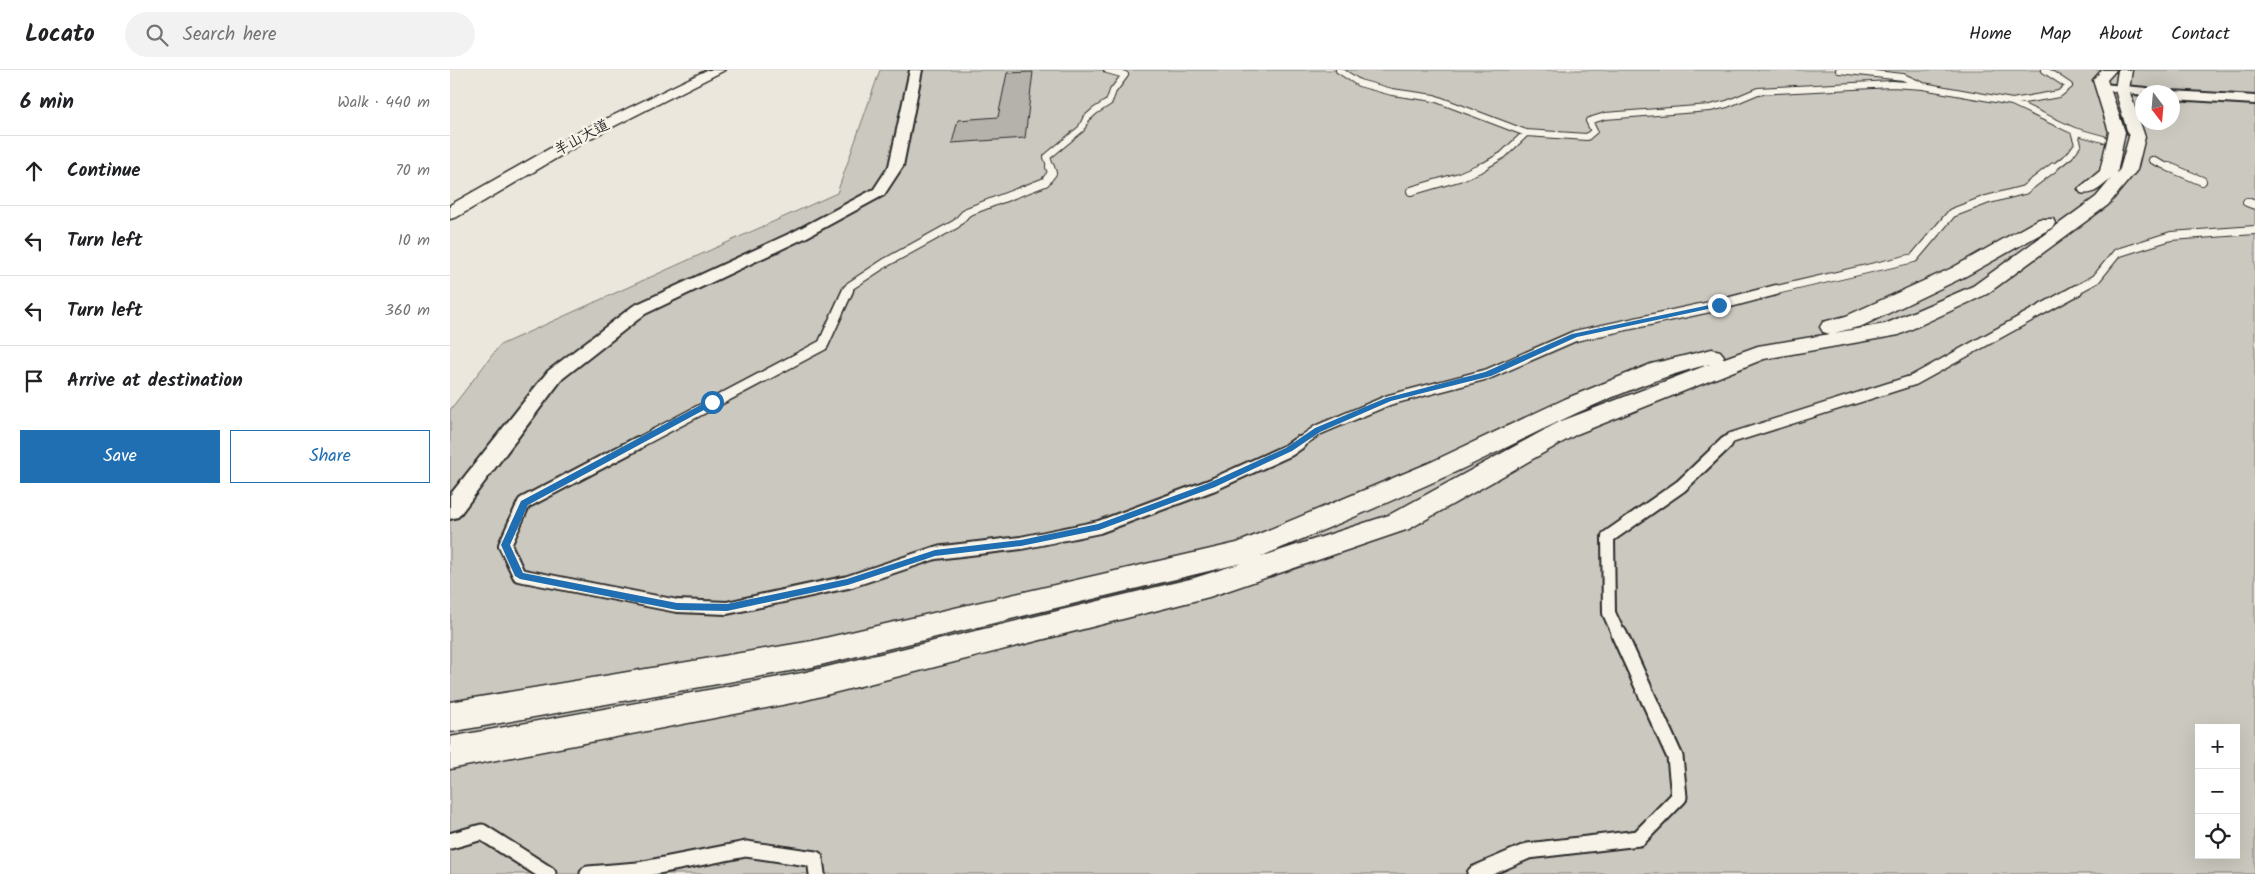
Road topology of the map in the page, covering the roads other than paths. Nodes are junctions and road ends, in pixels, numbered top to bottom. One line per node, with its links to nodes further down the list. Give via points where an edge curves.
1 (691, 70): 15 (street, 羊山大道)
2 (718, 70): 22 (street, 羊山大道, via 583,136)
3 (916, 70): 24 (street, via 896,166 879,192 799,235 640,310 555,375)
4 (1107, 70): 13 (lane, via 1127,74 1113,91 1109,102 1086,119 1081,129 1048,157 1052,173 1044,182 967,212 956,224 850,286 824,345 524,503 505,545 520,576 677,606 727,608 848,582 935,553 1021,543 1099,527 1212,485 1289,450 1318,430 1389,400 1488,374 1575,336 1914,258 1952,213 2024,190 2070,155 2078,144)
5 (1339, 70): 14 (lane, via 1359,83 1434,98)
6 (1839, 70): 9 (lane, via 1854,74 1911,77)
7 (2045, 70): 12 (lane, via 2069,86 2059,94)
8 (2121, 82): 25 (street, via 2108,173 2048,222 1959,272 1854,321 1659,369 1574,404 1439,469 1244,552 812,654); 26 (street, via 2138,137 2128,170 2102,201 1980,290 1891,330 1758,354 1568,428 1399,522 1198,589 802,687)
9 (1923, 86): 12 (lane); 14 (lane, via 1859,84 1758,91 1710,108 1605,116 1590,121 1594,131 1587,137)
10 (2180, 95): 11 (street)
11 (2255, 100)
12 (2012, 102): 13 (lane)
13 (2074, 131): 16 (lane)
14 (1526, 133): 19 (lane, via 1516,147 1489,164)
15 (553, 135)
16 (2103, 139)
17 (2152, 160): 18 (lane)
18 (2202, 181)
19 (1411, 192)
20 (2247, 202): 21 (lane)
21 (2255, 205)
22 (450, 213)
23 (2255, 230): 31 (lane, via 2171,236 2117,253 2096,279 1914,380 1731,438 1682,486 1608,537 1609,613 1675,757 1679,797 1639,838 1528,851)
24 (450, 511)
25 (450, 717)
26 (450, 753)
27 (450, 841): 28 (lane, via 482,832)
28 (548, 874)
29 (588, 874): 30 (lane, via 638,870 746,849 815,859)
30 (817, 874)
31 (1475, 874)

